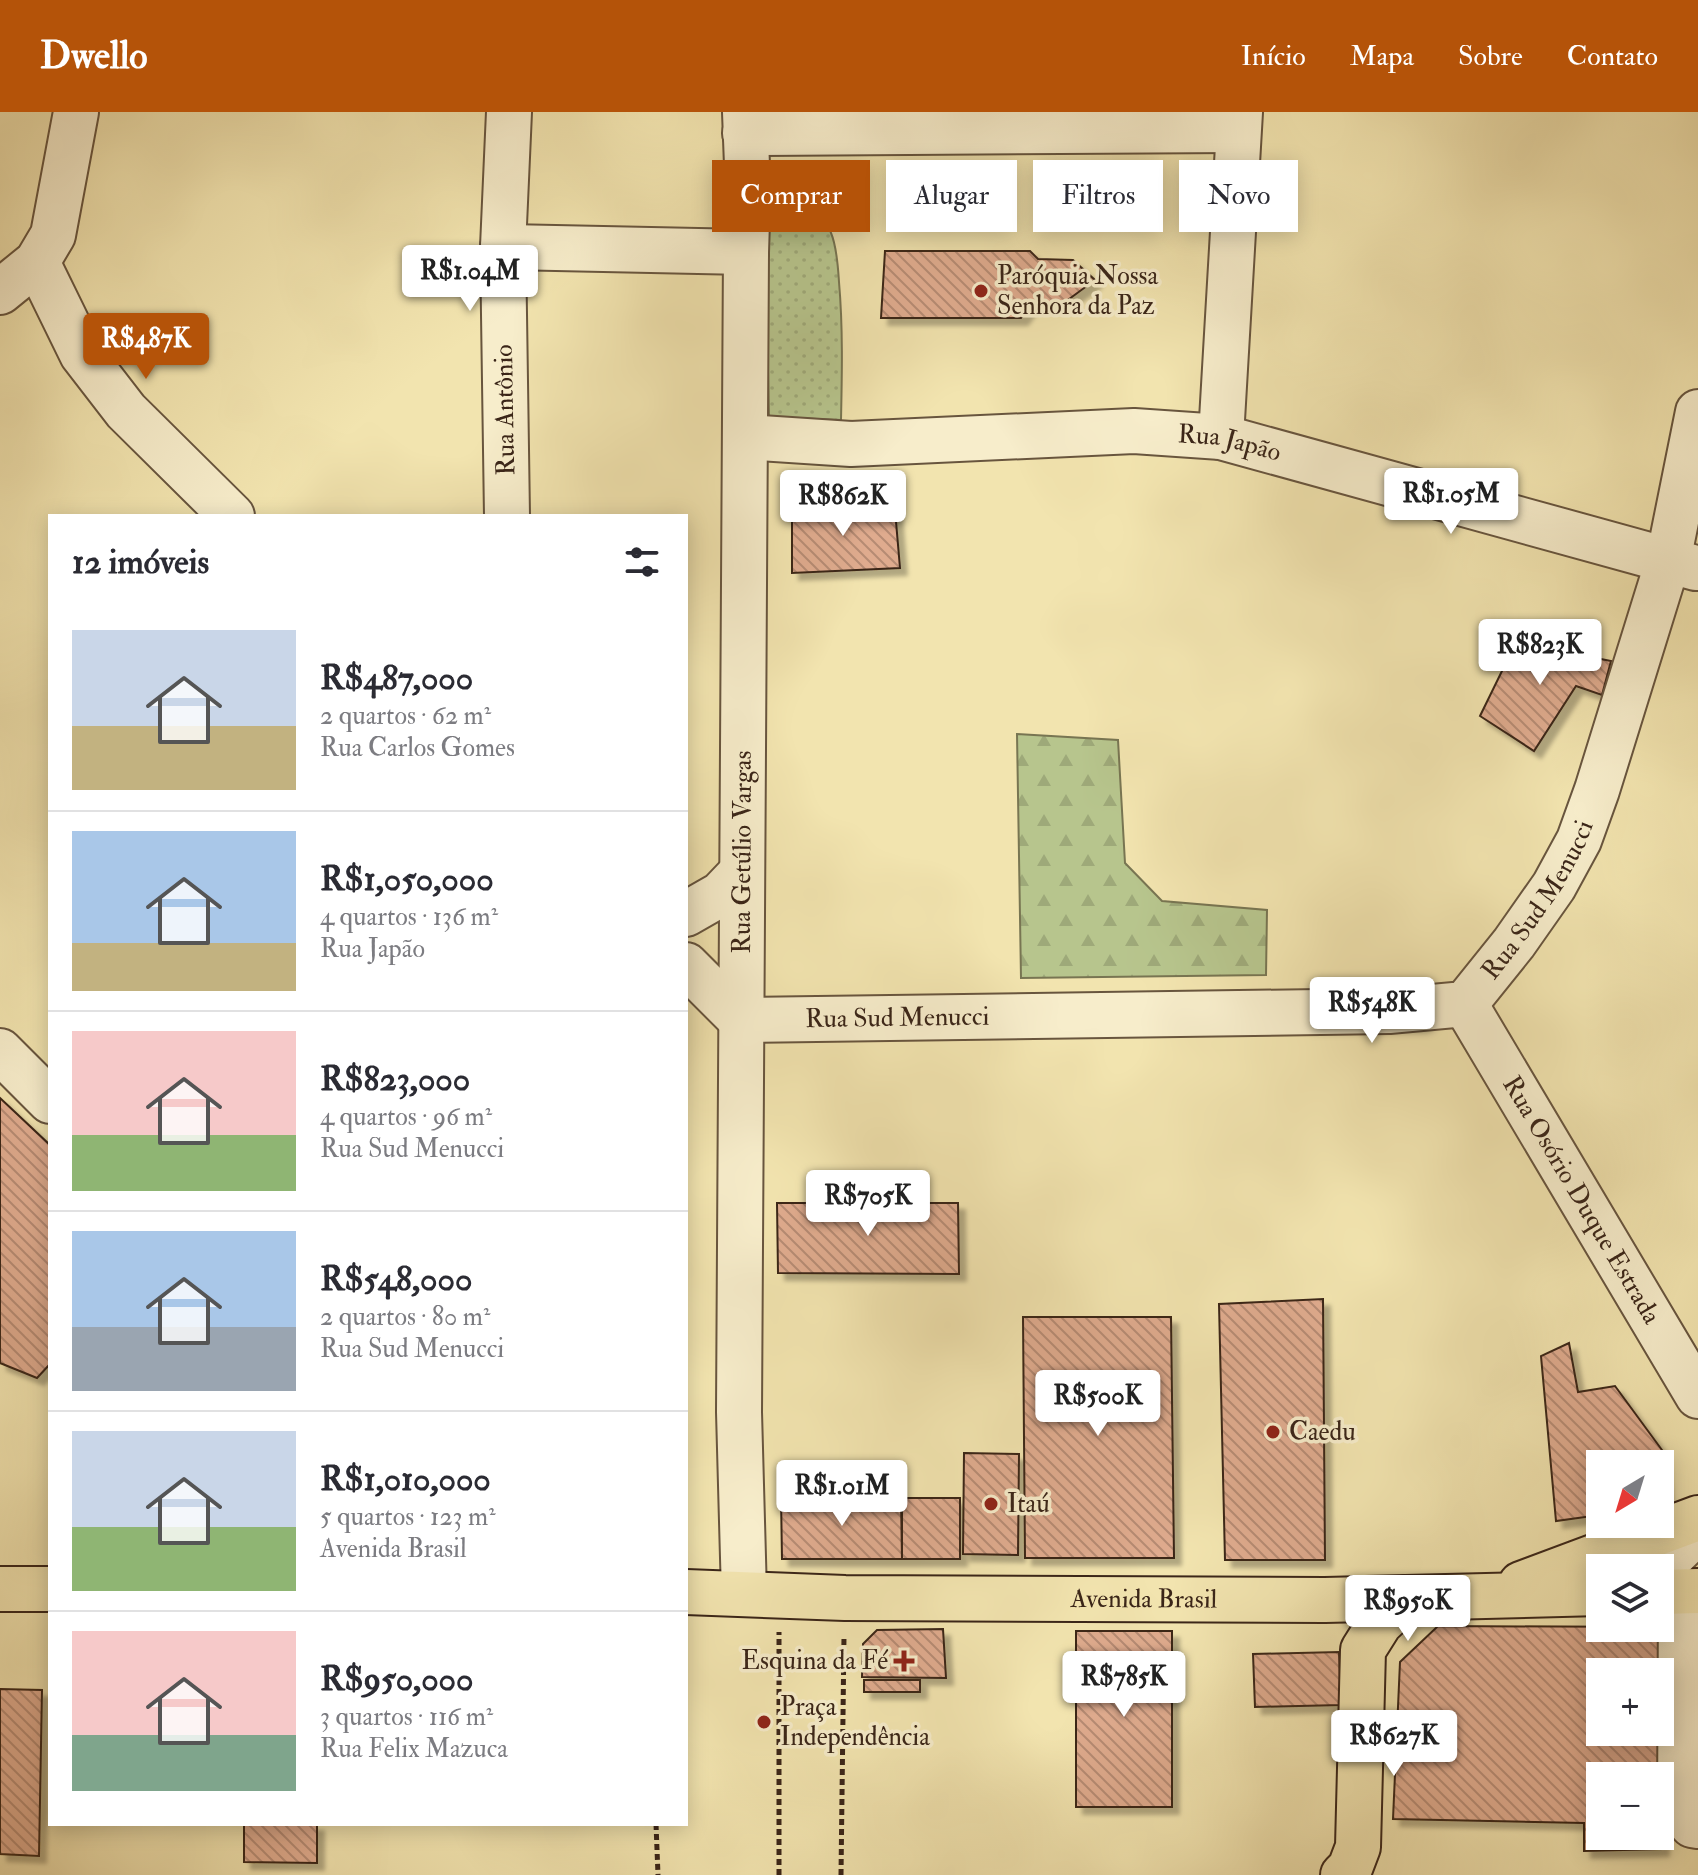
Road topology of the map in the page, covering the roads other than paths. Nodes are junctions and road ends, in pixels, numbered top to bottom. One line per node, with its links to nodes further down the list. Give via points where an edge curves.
1 (76, 112): 7 (street, via 53,235)
2 (509, 112): 5 (street, Rua Antônio)
3 (1239, 121): 4 (street); 11 (street)
4 (745, 122): 6 (street, Rua Getúlio Vargas)
5 (503, 247): 6 (street); 13 (street, Rua Antônio)
6 (746, 252): 10 (street, Rua Getúlio Vargas)
7 (37, 262): 8 (street); 12 (street, via 82,354 126,411)
8 (0, 292)
9 (1698, 412): 14 (street, Rua Sud Menucci)
10 (745, 437): 11 (street, Rua Japão, via 851,444 1134,431); 15 (street, Rua Getúlio Vargas)
11 (1221, 437): 14 (street, Rua Japão)
12 (230, 514)
13 (507, 514)
14 (1683, 565): 18 (street, Rua Sud Menucci, via 1579,840 1554,886)
15 (741, 873): 16 (street, via 721,894); 19 (street, Rua Getúlio Vargas)
16 (688, 913)
17 (688, 967): 19 (street)
18 (1465, 1004): 19 (street, Rua Sud Menucci, via 1389,1011); 22 (street, Rua Osório Duque Estrada)
19 (741, 1020): 30 (street, Rua Getúlio Vargas, via 739,1412)
20 (0, 1051): 21 (street)
21 (48, 1099)
22 (1698, 1396)
23 (1698, 1518): 31 (main road)
24 (1698, 1531): 25 (street)
25 (1675, 1586): 35 (street, via 1680,1811)
26 (0, 1589): 27 (main road)
27 (48, 1589)
28 (688, 1592): 30 (main road, Avenida Brasil)
29 (1586, 1593): 31 (main road, Avenida Brasil)
30 (762, 1594): 33 (main road, Avenida Brasil)
31 (1488, 1594): 32 (main road, Avenida Brasil)
32 (1407, 1598): 33 (main road, Avenida Brasil); 34 (main road, via 1380,1623)
33 (1325, 1600): 34 (main road)
34 (1363, 1650): 36 (main road, via 1358,1847)
35 (1698, 1826)
36 (1343, 1875)

